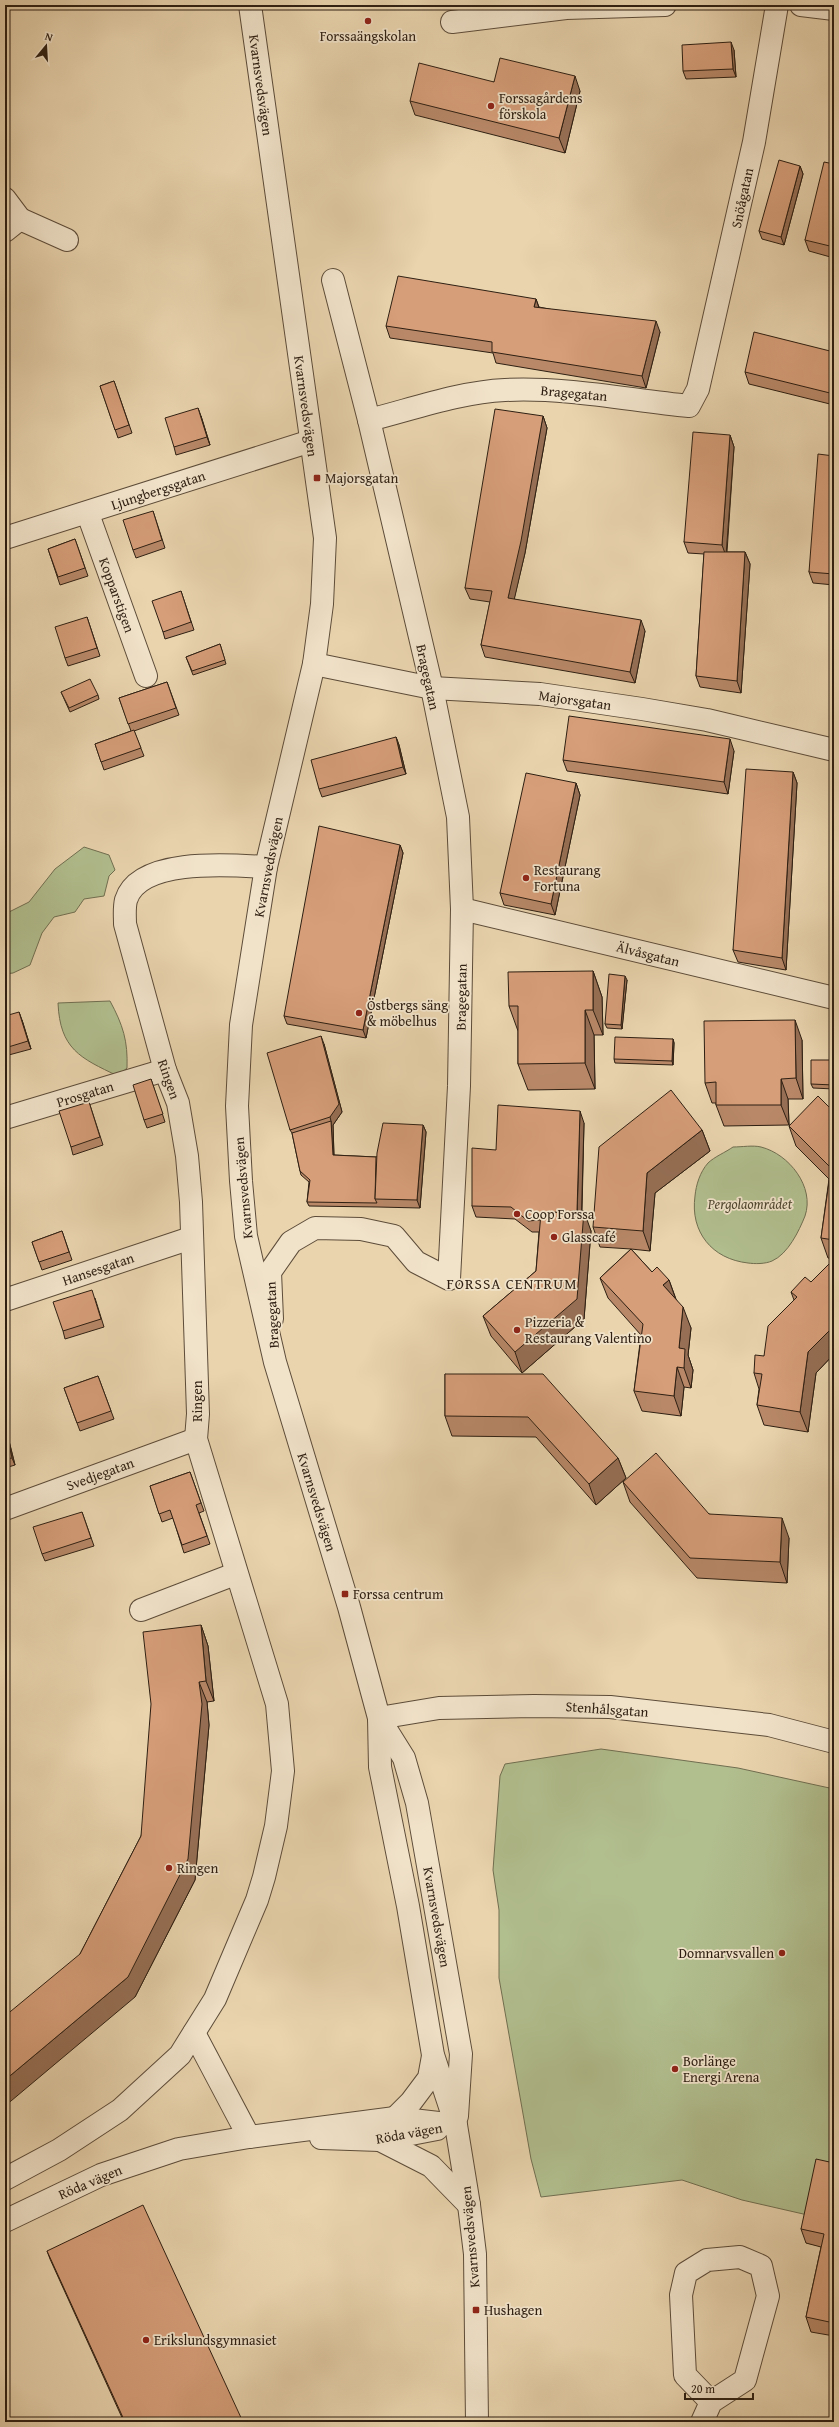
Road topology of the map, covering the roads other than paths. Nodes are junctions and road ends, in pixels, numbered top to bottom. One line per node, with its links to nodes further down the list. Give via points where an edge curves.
1 (250, 5): 13 (street, Kvarnsvedsvägen)
2 (665, 5): 6 (street, via 566,8)
3 (778, 5): 11 (street, Snöågatan, via 754,142)
4 (801, 5): 5 (street)
5 (834, 9)
6 (452, 22)
7 (5, 199): 8 (street)
8 (13, 225): 9 (street)
9 (68, 240)
10 (333, 280): 12 (street, Bragegatan)
11 (698, 389): 12 (street, Bragegatan, via 689,406 553,389 504,390 461,396)
12 (369, 420): 18 (street, Bragegatan)
13 (311, 441): 14 (street, Ljungbergsgatan); 16 (street, Kvarnsvedsvägen, via 324,538 322,604)
14 (88, 514): 15 (street, Ljungbergsgatan); 17 (street, Kopparstigen)
15 (5, 538)
16 (314, 664): 18 (street, Majorsgatan); 20 (street, Kvarnsvedsvägen)
17 (146, 676)
18 (432, 688): 19 (street, Majorsgatan, via 540,694 642,709 707,720); 21 (street, Bragegatan, via 458,818)
19 (834, 750)
20 (266, 867): 23 (street, Ringen, via 206,864 167,871 147,878 133,888 126,899 125,924); 27 (street, Kvarnsvedsvägen, via 241,1025 237,1106 246,1236)
21 (462, 909): 22 (street, Älvåsgatan); 27 (street, Bragegatan, via 459,1086 449,1280 416,1262 394,1236 361,1229 314,1228 291,1242 270,1272)
22 (834, 998)
23 (165, 1070): 24 (street, Prosgatan); 25 (street, Ringen, via 178,1104 187,1156)
24 (5, 1118)
25 (191, 1238): 26 (street, Hansesgatan); 28 (street, Ringen, via 198,1414)
26 (5, 1300)
27 (275, 1362): 32 (street, Kvarnsvedsvägen, via 349,1607)
28 (196, 1439): 29 (street, Svedjegatan); 30 (street, Ringen)
29 (5, 1509)
30 (235, 1574): 31 (street); 34 (street, Ringen, via 277,1704 283,1770 276,1826 257,1900 215,1999)
31 (142, 1610)
32 (379, 1718): 33 (street, Stenhålsgatan, via 439,1708 610,1707 769,1725); 35 (street, Kvarnsvedsvägen, via 380,1768 408,1906); 37 (street, Kvarnsvedsvägen, via 404,1758 417,1803 461,2054)
33 (834, 1742)
34 (194, 2032): 38 (street); 40 (street, Ringen, via 180,2055 120,2110 59,2150)
35 (433, 2055): 36 (street, via 429,2078); 37 (street, Kvarnsvedsvägen)
36 (395, 2118): 37 (street, Röda vägen); 38 (street, Röda vägen)
37 (456, 2124): 39 (street, Röda vägen); 41 (street, Kvarnsvedsvägen)
38 (249, 2137): 39 (street, Röda vägen); 42 (street, Röda vägen, via 179,2149 108,2173)
39 (380, 2140): 41 (street, via 430,2166)
40 (5, 2179)
41 (469, 2205): 44 (street, Kvarnsvedsvägen, via 475,2254)
42 (5, 2221)
43 (711, 2402): 43 (street, via 685,2375 681,2295 686,2273 707,2260 740,2257 761,2266 768,2296 746,2380); 45 (street)
44 (477, 2422)
45 (702, 2422)

